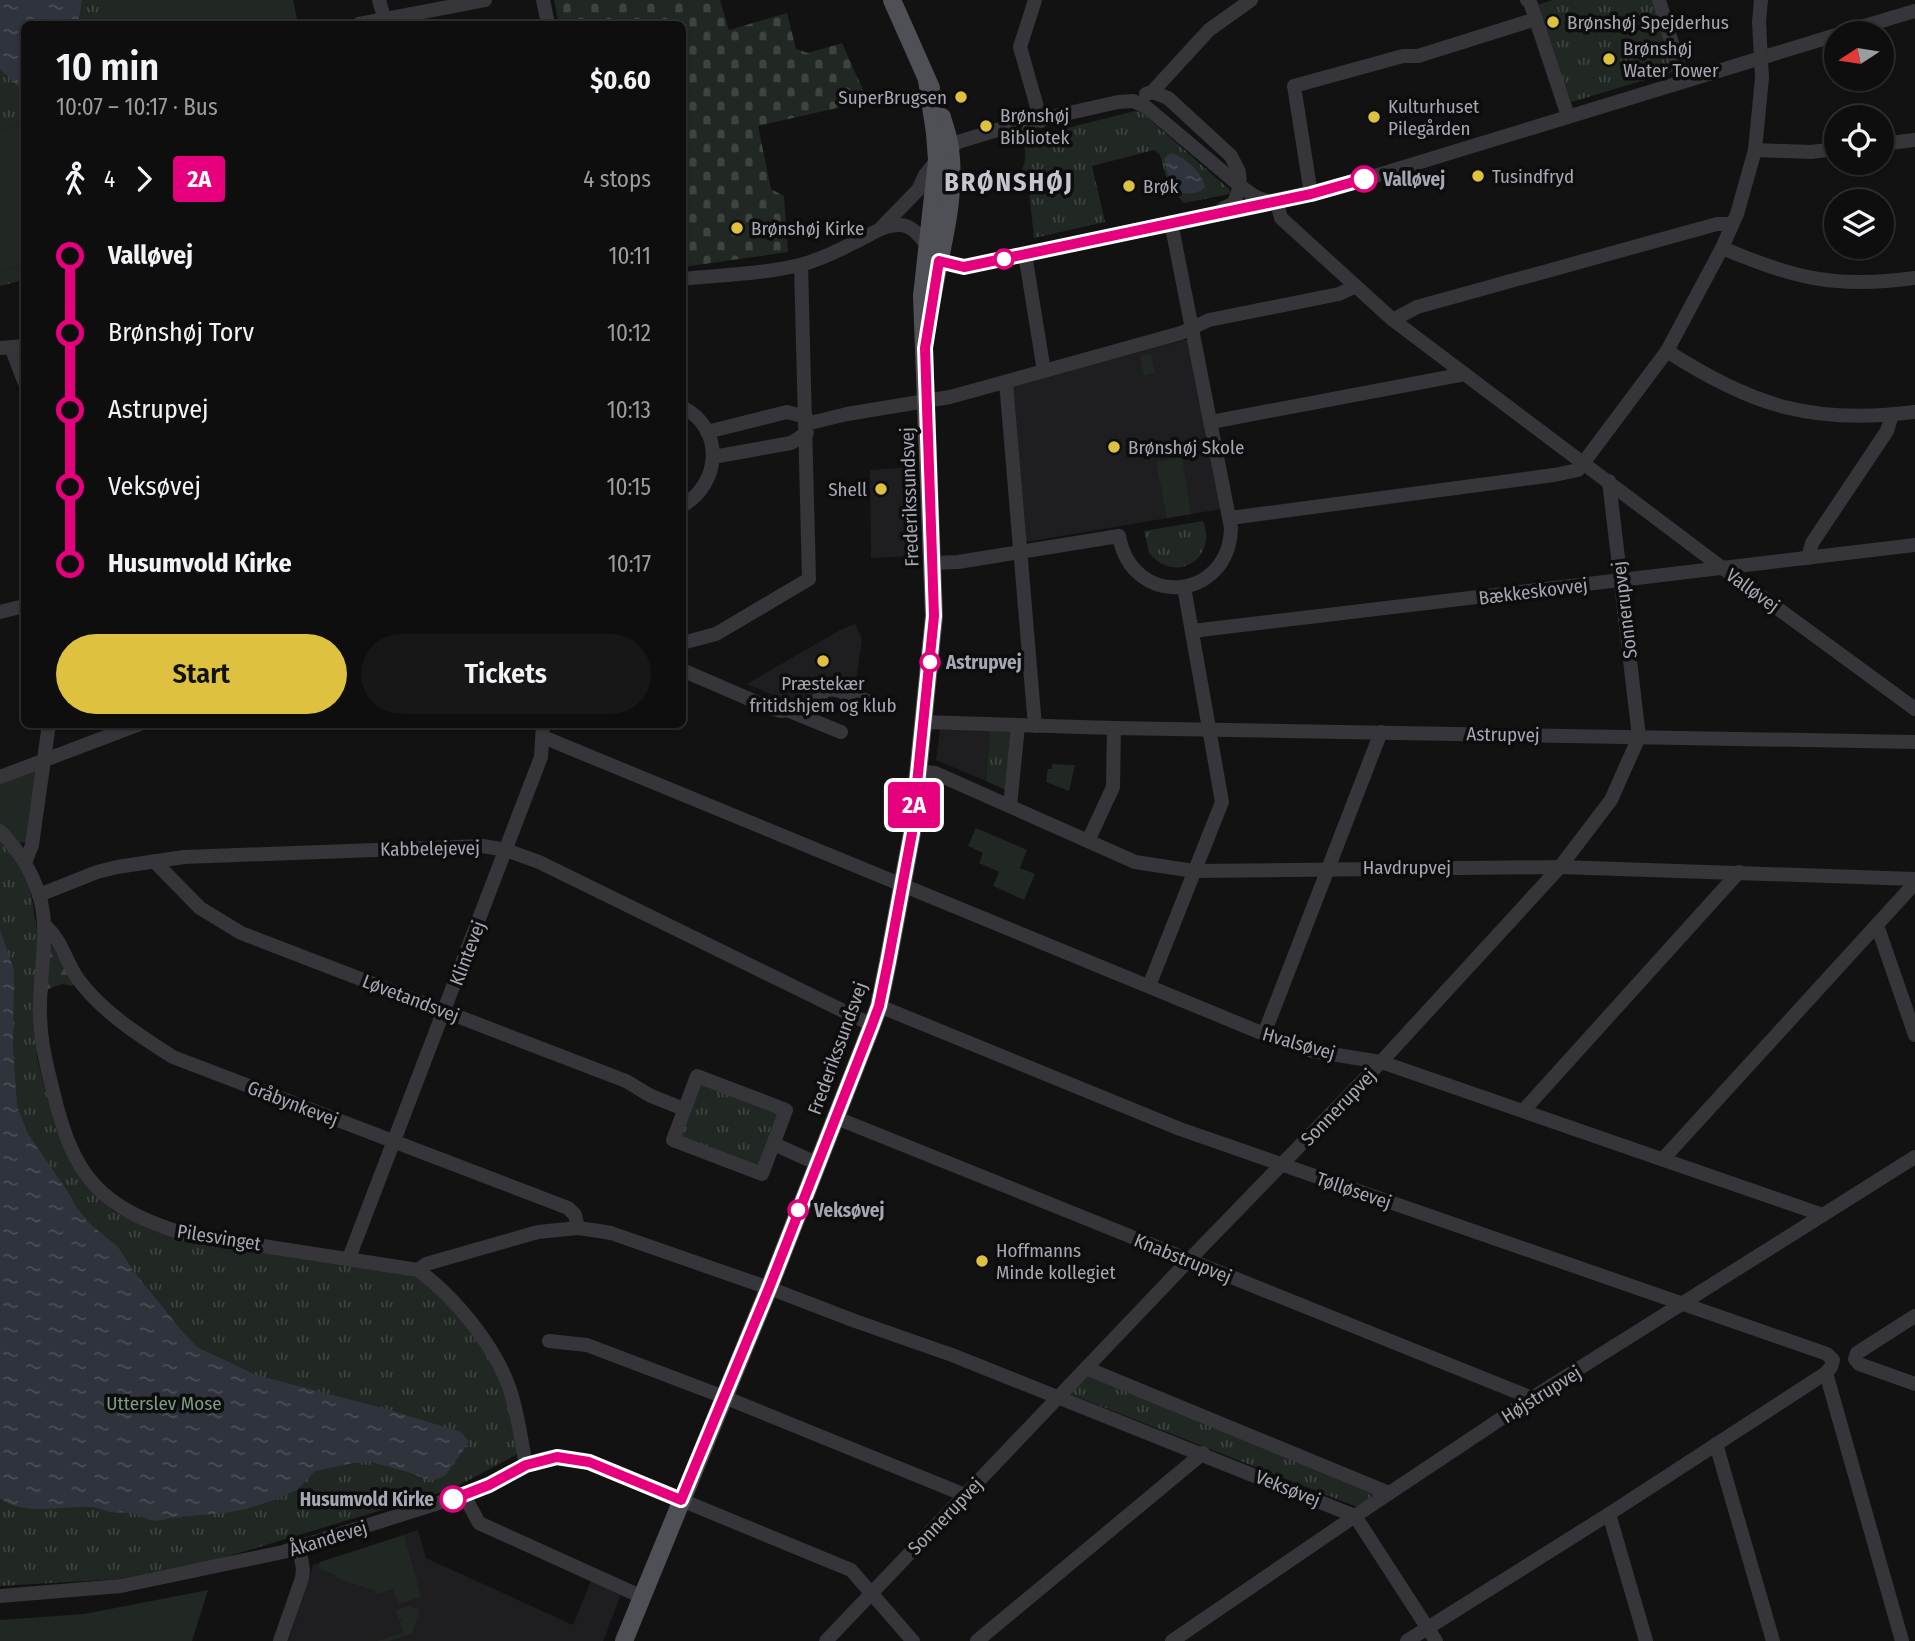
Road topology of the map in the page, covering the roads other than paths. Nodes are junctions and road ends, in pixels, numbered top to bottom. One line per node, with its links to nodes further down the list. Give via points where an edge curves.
1 (379, 0): 12 (street)
2 (485, 0): 13 (street)
3 (543, 0): 14 (street)
4 (892, 0): 18 (main road, Frederikssundsvej)
5 (1035, 0): 23 (street, via 1020,47)
6 (1251, 0): 20 (street, via 1209,30)
7 (1659, 0): 19 (street)
8 (1761, 0): 17 (street)
9 (1531, 1): 11 (street)
10 (1915, 11): 15 (street)
11 (1536, 19): 22 (street); 31 (street, via 1418,56 1403,56 1294,86)
12 (385, 21)
13 (390, 21)
14 (547, 21)
15 (1881, 21)
16 (1824, 39): 17 (street)
17 (1761, 57): 19 (street); 27 (street)
18 (927, 80): 26 (main road, Frederikssundsvej); 29 (main road, Frederikssundsvej)
19 (1683, 80): 22 (street)
20 (1152, 92): 21 (street); 30 (street, via 1170,99 1231,156 1240,172)
21 (1133, 101): 23 (street); 30 (street, via 1157,114)
22 (1567, 116): 31 (street)
23 (1041, 121): 26 (street, via 1007,127)
24 (1915, 140): 25 (street)
25 (1894, 142)
26 (950, 147): 29 (street); 38 (main road, Frederikssundsvej, via 950,193)
27 (1755, 150): 28 (street); 35 (street)
28 (1824, 150)
29 (937, 160): 36 (street, via 918,190); 38 (main road, Frederikssundsvej)
30 (1240, 186): 32 (street); 33 (street, via 1234,203)
31 (1311, 194): 32 (street)
32 (1273, 201): 33 (street); 43 (street, Valløvej, via 1281,218)
33 (1208, 214): 34 (street)
34 (1171, 222): 39 (street); 45 (street)
35 (1732, 225): 37 (street); 44 (street, via 1717,224 1417,307)
36 (879, 230): 38 (street, via 908,227); 40 (street)
37 (1722, 248): 41 (street, via 1806,278 1878,283); 47 (street)
38 (934, 254): 39 (street, via 964,267); 52 (main road, Frederikssundsvej, via 925,348)
39 (1025, 254): 48 (street)
40 (801, 265): 42 (street); 57 (street)
41 (1915, 278)
42 (686, 279)
43 (1354, 287): 44 (street, Valløvej); 45 (street)
44 (1393, 320): 50 (street, Valløvej)
45 (1193, 327): 48 (street); 56 (street)
46 (12, 347): 49 (street)
47 (1667, 351): 55 (street, via 1707,377 1771,404 1822,414); 60 (street)
48 (1044, 371): 51 (street)
49 (21, 372)
50 (1465, 374): 56 (street); 60 (street, Valløvej)
51 (1006, 382): 52 (street); 65 (street)
52 (927, 401): 57 (street); 67 (main road, Frederikssundsvej)
53 (686, 410): 58 (street)
54 (1915, 412): 55 (street)
55 (1892, 415): 66 (street, via 1887,431 1812,543)
56 (1211, 422): 63 (street)
57 (806, 425): 58 (street, via 787,412); 59 (street, via 791,443); 74 (street, via 809,579 716,634)
58 (707, 432): 59 (street)
59 (713, 457): 62 (street, via 704,488)
60 (1584, 462): 61 (street, Valløvej); 63 (street, via 1578,470 1554,475)
61 (1609, 481): 68 (street, Valløvej); 69 (street, Sonnerupvej)
62 (686, 504)
63 (1230, 517): 70 (street, via 1231,538 1225,558 1204,580)
64 (1915, 545): 66 (street, Bækkeskovvej)
65 (1020, 553): 67 (street); 70 (street, via 1119,536 1124,556 1136,572 1164,587); 81 (street)
66 (1808, 558): 68 (street, Bækkeskovvej)
67 (933, 563): 79 (main road, Frederikssundsvej, via 934,616)
68 (1722, 568): 69 (street, Bækkeskovvej); 77 (street, Valløvej)
69 (1620, 580): 73 (street, Bækkeskovvej); 89 (street, Sonnerupvej)
70 (1184, 587): 73 (street)
71 (21, 607): 72 (street)
72 (0, 612)
73 (1192, 631): 85 (street)
74 (686, 642)
75 (686, 672): 78 (street, via 770,708)
76 (865, 700): 78 (street, via 823,690)
77 (1915, 709)
78 (810, 718): 87 (street)
79 (923, 722): 80 (street, Astrupvej); 92 (main road, Frederikssundsvej)
80 (1018, 726): 81 (street, Astrupvej); 94 (street)
81 (1035, 726): 84 (street, Astrupvej)
82 (49, 728): 91 (street)
83 (129, 728): 91 (street)
84 (1114, 728): 85 (street, Astrupvej); 96 (street, via 1113,786)
85 (1210, 730): 88 (street, Astrupvej); 102 (street, via 1222,802)
86 (543, 731): 97 (street, Klintevej, via 541,757); 105 (street, Hvalsøvej)
87 (841, 732)
88 (1381, 732): 89 (street, Astrupvej); 100 (street)
89 (1639, 737): 90 (street, Astrupvej); 101 (street, Sonnerupvej, via 1611,800)
90 (1915, 742)
91 (43, 760): 93 (street); 99 (street)
92 (918, 771): 94 (street, Havdrupvej); 105 (main road, Frederikssundsvej)
93 (0, 777)
94 (1010, 806): 96 (street, Havdrupvej)
95 (0, 831): 99 (street, Pilesvinget)
96 (1088, 841): 102 (street, Havdrupvej, via 1135,862)
97 (506, 850): 98 (street, Kabbelejevej, via 458,846); 111 (street, Klintevej); 112 (street, Kabbelejevej)
98 (154, 861): 106 (street, Kabbelejevej, via 97,872); 111 (street, Løvetandsvej, via 200,908 241,933)
99 (26, 863): 106 (street, Pilesvinget)
100 (1327, 867): 101 (street, Havdrupvej); 102 (street, Havdrupvej); 113 (street)
101 (1560, 867): 103 (street, Havdrupvej); 115 (street, Sonnerupvej)
102 (1194, 870): 109 (street)
103 (1739, 872): 104 (street, Havdrupvej); 117 (street)
104 (1915, 881): 108 (street)
105 (903, 886): 109 (street, Hvalsøvej); 110 (main road, Frederikssundsvej)
106 (39, 895): 107 (street, Pilesvinget)
107 (44, 924): 119 (street, Gråbynkevej, via 58,937 78,979 110,1012 173,1057); 127 (street, Pilesvinget, via 41,1043 68,1145 92,1183 131,1213 185,1234)
108 (1877, 925): 114 (street); 122 (street)
109 (1149, 986): 113 (street, Hvalsøvej)
110 (879, 1006): 112 (main road, Frederikssundsvej); 124 (street, Tølløsevej, via 1181,1129)
111 (445, 1011): 116 (street, Løvetandsvej, via 626,1081); 119 (street, Klintevej)
112 (872, 1025): 118 (main road, Frederikssundsvej)
113 (1264, 1034): 115 (street, Hvalsøvej, via 1312,1051)
114 (1915, 1035)
115 (1381, 1062): 117 (street, Hvalsøvej); 124 (street, Sonnerupvej)
116 (684, 1109): 120 (street, via 673,1140 762,1174); 120 (street, via 697,1076 786,1110)
117 (1523, 1111): 122 (street, Hvalsøvej)
118 (834, 1117): 123 (main road, Frederikssundsvej); 128 (street, Knabstrupvej)
119 (395, 1141): 126 (street, Gråbynkevej, via 568,1208); 127 (street, Klintevej)
120 (774, 1144): 123 (street)
121 (1915, 1157): 125 (street, Højstrupvej)
122 (1663, 1159): 125 (street, Hvalsøvej)
123 (816, 1163): 130 (main road, Frederikssundsvej)
124 (1282, 1165): 128 (street, Sonnerupvej); 131 (street, Tølløsevej)
125 (1823, 1215): 131 (street, Højstrupvej)
126 (578, 1228): 129 (street, Veksøvej, via 538,1232); 130 (street, Veksøvej, via 611,1233)
127 (349, 1258): 129 (street, Pilesvinget)
128 (1189, 1260): 135 (street, Sonnerupvej); 139 (street, Knabstrupvej)
129 (418, 1270): 142 (street, Pilesvinget, via 461,1310 500,1367 510,1389)
130 (769, 1288): 137 (street, Veksøvej); 138 (main road, Frederikssundsvej)
131 (1684, 1304): 134 (street, Tølløsevej, via 1827,1354); 139 (street, Højstrupvej)
132 (1915, 1316): 136 (street, via 1857,1353 1855,1359)
133 (549, 1341): 138 (street, via 587,1345)
134 (1829, 1367): 140 (street); 164 (street)
135 (1086, 1368): 137 (street, Sonnerupvej); 143 (street, Veksøvej)
136 (1915, 1384)
137 (1059, 1396): 141 (street, Veksøvej); 145 (street, Sonnerupvej)
138 (724, 1397): 145 (street); 146 (main road, Frederikssundsvej)
139 (1532, 1398): 143 (street, Højstrupvej)
140 (1716, 1444): 147 (street); 163 (street)
141 (1203, 1453): 148 (street, Veksøvej); 158 (street)
142 (526, 1465): 144 (street, Åkandevej); 146 (street, Åkandevej, via 557,1457 589,1462)
143 (1389, 1493): 148 (street, Højstrupvej)
144 (464, 1495): 149 (street, Åkandevej); 152 (street, via 480,1523)
145 (965, 1495): 150 (street, Sonnerupvej)
146 (681, 1500): 150 (street, Åkandevej, via 851,1570); 152 (main road, Frederikssundsvej)
147 (1609, 1514): 153 (street); 162 (street)
148 (1355, 1516): 153 (street); 159 (street, Højstrupvej)
149 (299, 1548): 151 (street, Åkandevej, via 121,1586); 154 (street, via 302,1578)
150 (872, 1592): 156 (street, Sonnerupvej); 157 (street, Åkandevej)
151 (0, 1596)
152 (640, 1596): 155 (main road, Frederikssundsvej)
153 (1428, 1628): 160 (street); 161 (street)
154 (280, 1641)
155 (624, 1641)
156 (827, 1641)
157 (913, 1641)
158 (977, 1641)
159 (1172, 1641)
160 (1407, 1641)
161 (1436, 1641)
162 (1646, 1641)
163 (1773, 1641)
164 (1902, 1641)

